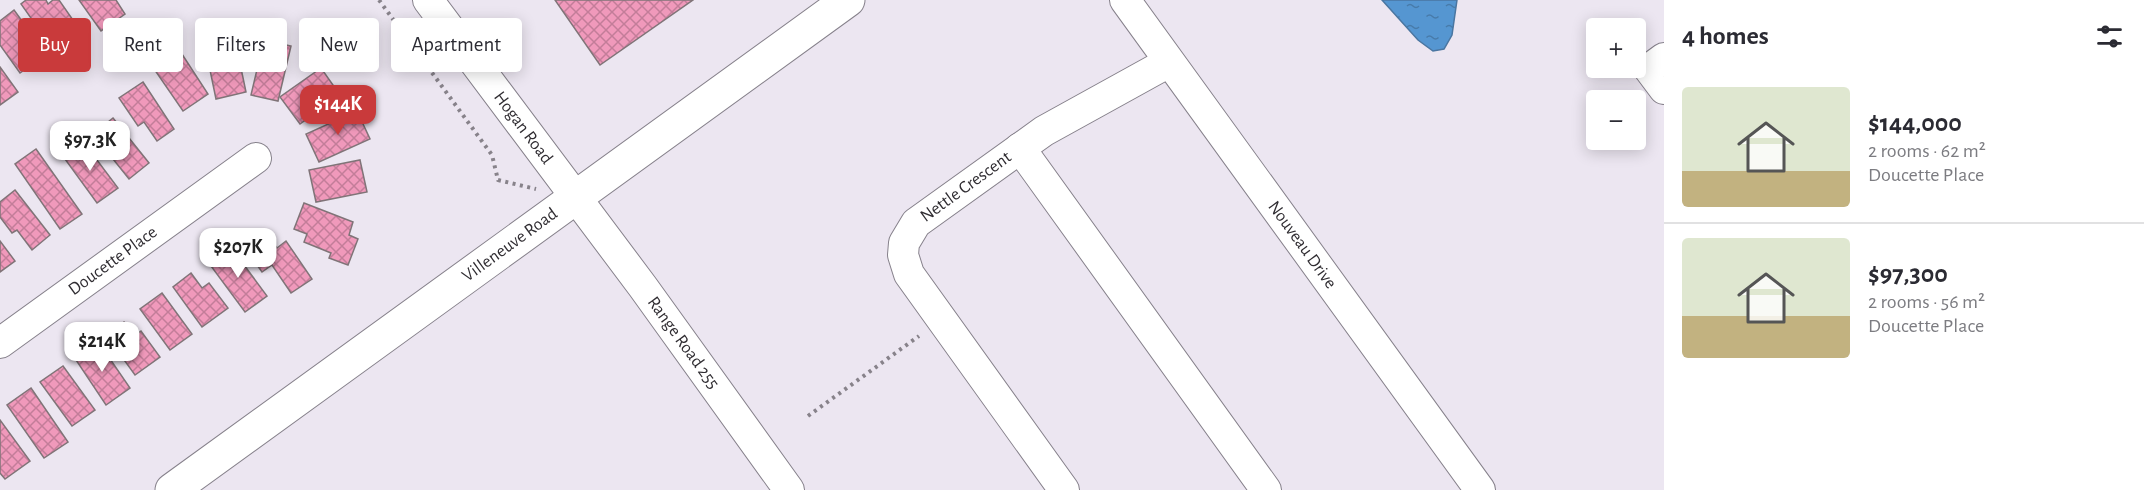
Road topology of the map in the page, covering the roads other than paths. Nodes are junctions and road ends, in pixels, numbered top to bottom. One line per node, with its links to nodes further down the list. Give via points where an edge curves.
1 (428, 0): 9 (street, Hogan Road)
2 (848, 0): 9 (main road, Villeneuve Road)
3 (1125, 0): 5 (street, Nouveau Drive)
4 (1664, 58): 6 (street, via 1649,69)
5 (1169, 62): 7 (street, Nettle Crescent, via 1067,117); 15 (street, Nouveau Drive)
6 (1664, 89)
7 (1020, 148): 13 (street, Nettle Crescent, via 916,223 904,243 903,255 915,283); 14 (street)
8 (256, 158): 10 (street, Doucette Place)
9 (575, 198): 11 (main road, Villeneuve Road); 12 (street, Range Road 255)
10 (0, 343)
11 (172, 490)
12 (789, 490)
13 (1064, 490)
14 (1266, 490)
15 (1480, 490)

